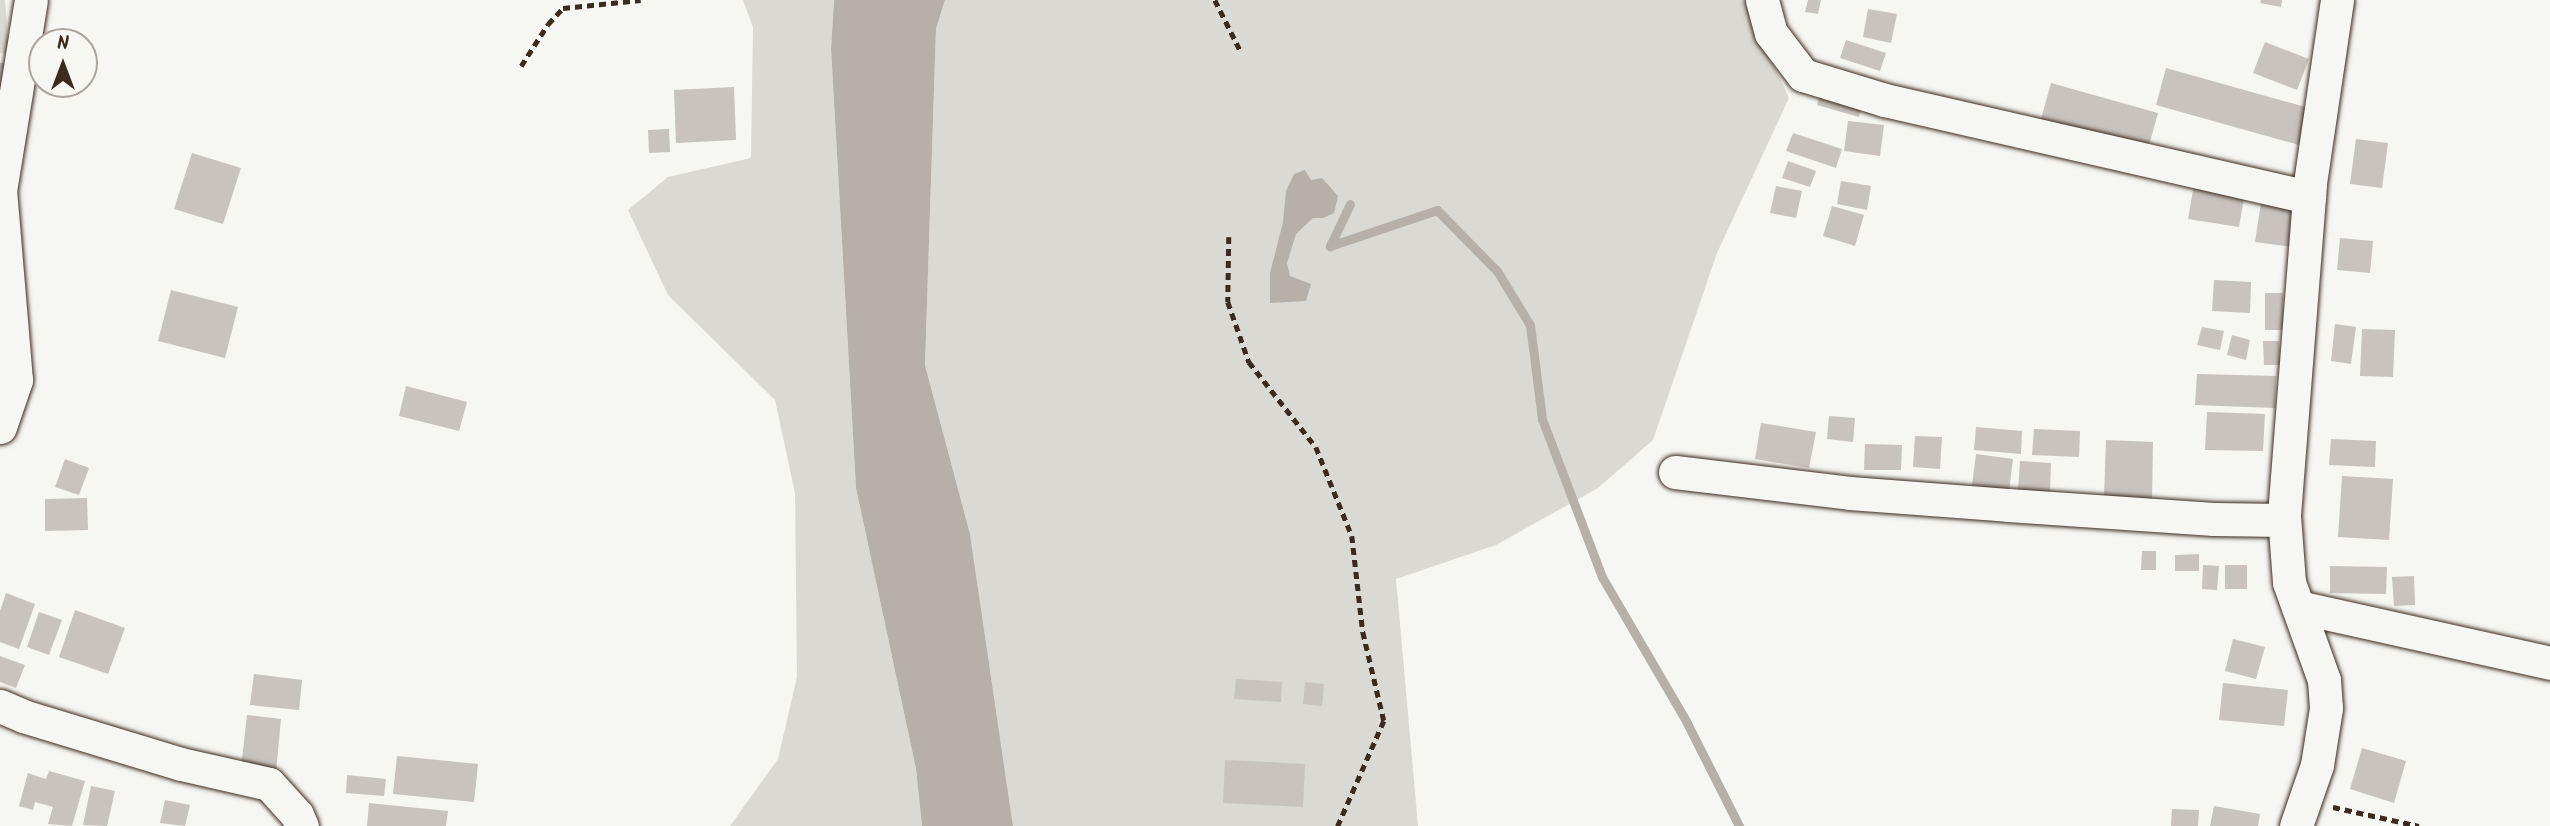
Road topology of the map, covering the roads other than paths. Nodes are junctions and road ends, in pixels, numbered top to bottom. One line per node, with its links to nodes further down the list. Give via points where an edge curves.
1 (32, 0): 5 (street, via 0,191 16,380)
2 (1762, 0): 4 (street, via 1771,33 1803,75 1885,100)
3 (2337, 0): 4 (street)
4 (2309, 197): 7 (street)
5 (0, 427)
6 (1675, 472): 7 (street, via 1850,493)
7 (2284, 520): 8 (street, via 2289,582)
8 (2298, 607): 9 (street); 11 (street, via 2324,680 2326,708 2317,765)
9 (2550, 663)
10 (0, 706): 12 (street, via 181,764 269,784)
11 (2300, 814)
12 (302, 826)

